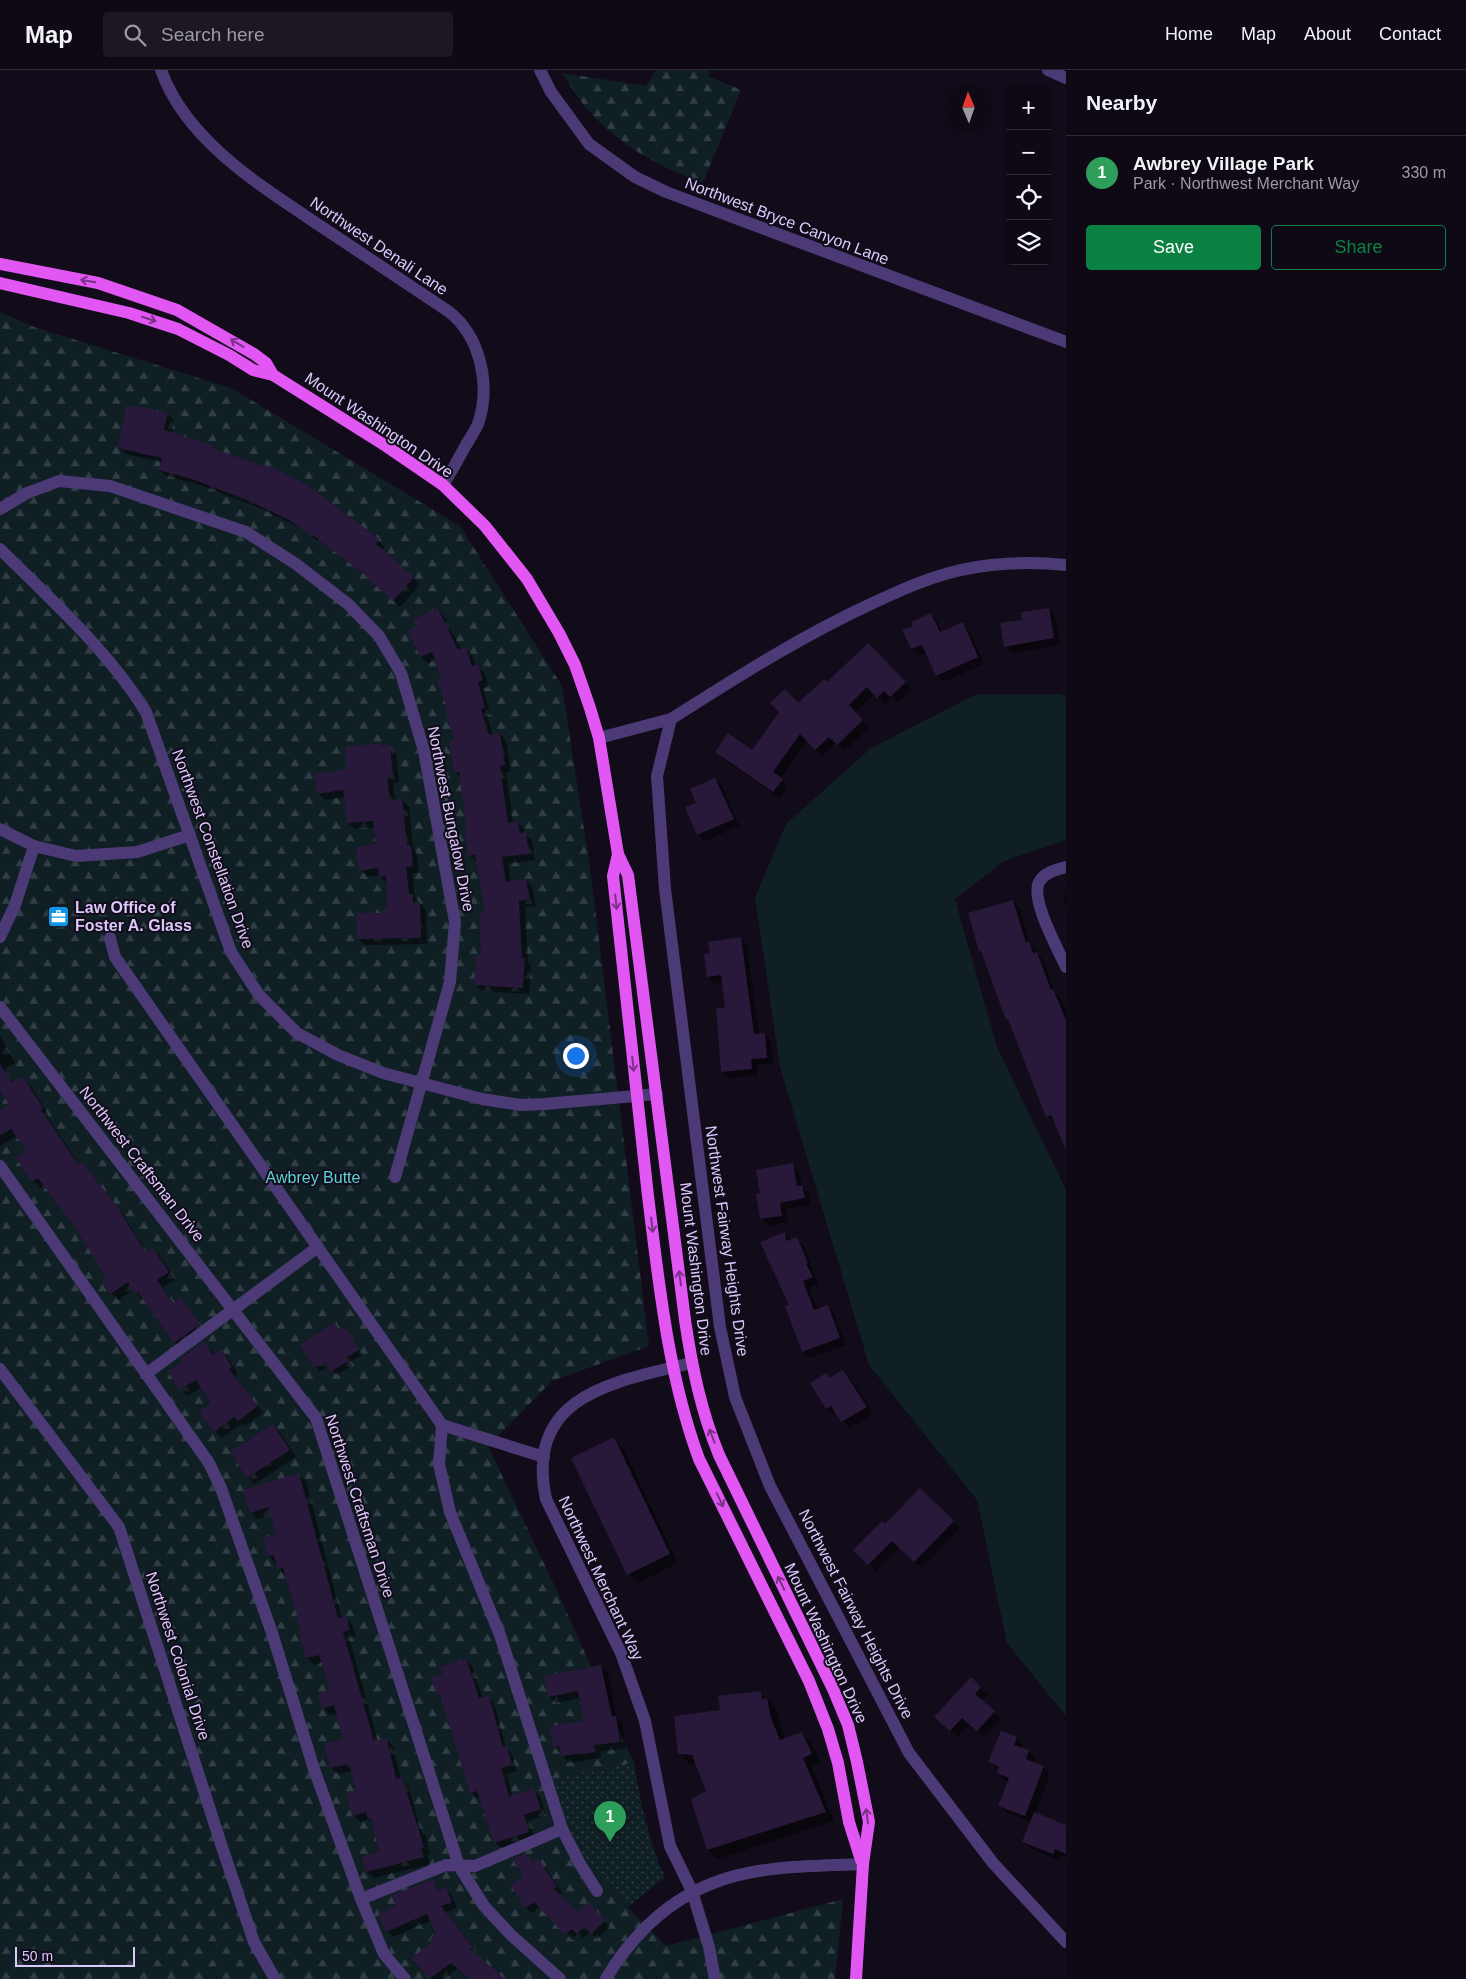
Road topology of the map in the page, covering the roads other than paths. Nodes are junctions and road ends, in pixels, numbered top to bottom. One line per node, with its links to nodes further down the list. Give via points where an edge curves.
1 (161, 70): 9 (street, Northwest Denali Lane, via 192,125 209,144 273,194 448,311 462,324 482,370 482,404 478,425)
2 (540, 70): 7 (street, Northwest Bryce Canyon Lane, via 551,92 589,144 634,177 666,192)
3 (1048, 70): 4 (street)
4 (1066, 78)
5 (0, 264): 8 (main road, Mount Washington Drive, one-way to 5, via 266,363 254,354 177,310 98,283)
6 (0, 283): 8 (main road, Mount Washington Drive, one-way to 8, via 128,313 178,329 253,370)
7 (1066, 342)
8 (273, 375): 9 (main road, Mount Washington Drive)
9 (443, 485): 14 (main road, Mount Washington Drive, via 485,526 528,579 575,665)
10 (0, 510): 24 (street, Northwest Bungalow Drive, via 27,493 59,482 110,486 246,532 296,564 348,604 379,636 401,673 424,751 455,922 450,982)
11 (0, 549): 16 (street, Northwest Constellation Drive, via 129,684 146,712)
12 (1066, 565): 13 (street, via 979,567 949,573 903,589 837,619 778,652)
13 (671, 720): 14 (street); 43 (street, Northwest Fairway Heights Drive, via 657,776 665,889 720,1327 735,1397 770,1486 910,1753 993,1863)
14 (598, 738): 18 (main road, Mount Washington Drive)
15 (0, 829): 17 (street)
16 (190, 835): 17 (street, via 137,852 76,856); 24 (street, Northwest Constellation Drive, via 230,952 259,995 297,1033 383,1073)
17 (34, 846): 20 (street, via 16,905)
18 (618, 854): 25 (main road, Mount Washington Drive, via 628,875); 26 (main road, Mount Washington Drive, one-way to 26, via 614,876)
19 (1066, 867): 22 (street, via 1048,872 1039,883 1037,898)
20 (0, 936)
21 (110, 938): 29 (street, via 115,957)
22 (1066, 967)
23 (0, 1007): 30 (street, Northwest Craftsman Drive)
24 (421, 1083): 26 (street, Northwest Constellation Drive, via 482,1100 522,1105); 28 (street, Northwest Bungalow Drive)
25 (657, 1094): 26 (street, Northwest Constellation Drive); 31 (main road, Mount Washington Drive, one-way to 25)
26 (637, 1096): 32 (main road, Mount Washington Drive, one-way to 32, via 656,1259)
27 (0, 1166): 34 (street)
28 (395, 1177)
29 (318, 1247): 30 (street); 35 (street)
30 (233, 1309): 34 (street); 39 (street, Northwest Craftsman Drive, via 316,1418)
31 (692, 1363): 32 (street, Northwest Merchant Way); 38 (main road, Mount Washington Drive, one-way to 31, via 869,1822 848,1725 719,1455 706,1421)
32 (674, 1368): 36 (street, Northwest Merchant Way, via 611,1384 584,1396 555,1424); 38 (main road, Mount Washington Drive, one-way to 38, via 686,1423 699,1459 809,1681 828,1729 849,1822)
33 (0, 1369): 44 (street, Northwest Colonial Drive, via 119,1526 254,1942)
34 (146, 1374): 42 (street, via 209,1463 222,1488 272,1632 314,1769)
35 (442, 1425): 36 (street); 37 (street, via 439,1464 450,1512 500,1635)
36 (544, 1457): 41 (street, Northwest Merchant Way, via 542,1482 546,1499 620,1653 644,1720 670,1846)
37 (562, 1829): 39 (street, via 475,1866); 40 (street)
38 (863, 1864): 41 (street, via 750,1872); 49 (main road)
39 (459, 1866): 42 (street, via 446,1865); 46 (street, Northwest Craftsman Drive, via 484,1906)
40 (597, 1891)
41 (692, 1891): 47 (street, via 637,1936); 48 (street, Northwest Merchant Way)
42 (361, 1899): 45 (street, via 384,1954)
43 (1066, 1942)
44 (275, 1979)
45 (405, 1979)
46 (560, 1979)
47 (606, 1979)
48 (715, 1979)
49 (856, 1979)

